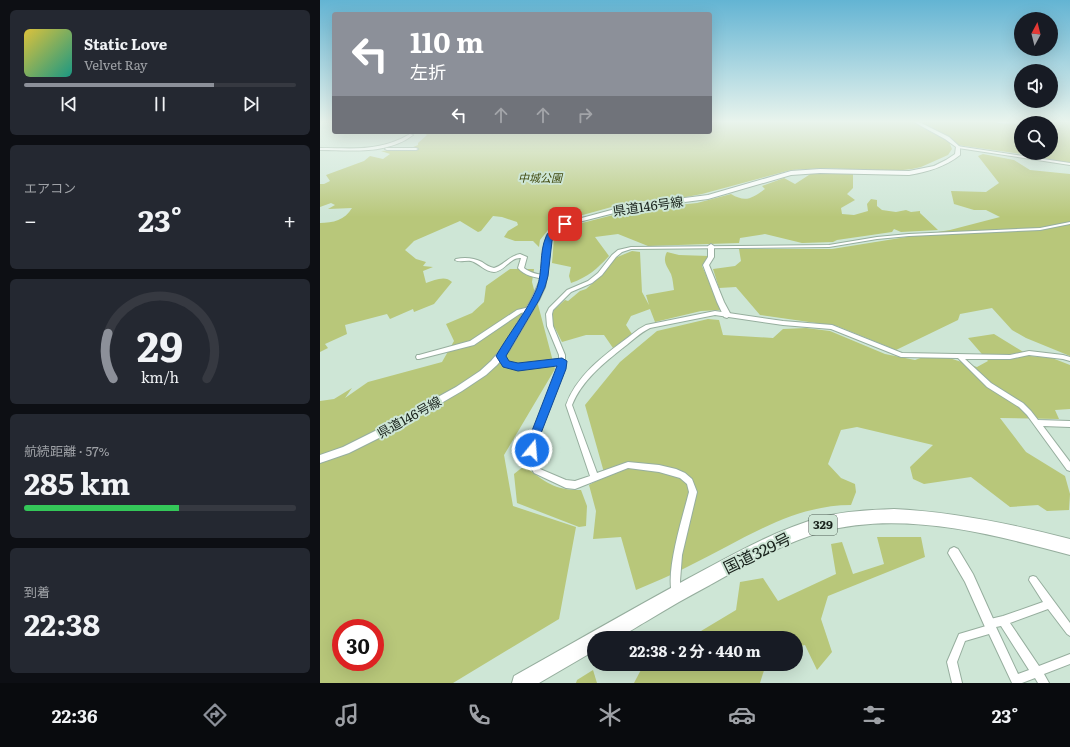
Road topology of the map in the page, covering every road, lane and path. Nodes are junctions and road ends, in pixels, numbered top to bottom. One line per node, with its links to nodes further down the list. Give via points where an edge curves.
1 (957, 154): 7 (main road, 県道146号線, via 921,171 790,173 708,197 630,207 570,222 550,235)
2 (1003, 154): 3 (street)
3 (1070, 164)
4 (1070, 223): 5 (street, via 1040,229 909,235 829,246)
5 (711, 246): 9 (main road, via 711,256 706,265); 14 (street, via 631,248 620,251 600,274 590,282 569,291 551,309 550,326)
6 (458, 260): 7 (street, via 470,259 490,270 495,270 521,255 524,257 521,265 527,274)
7 (544, 276): 8 (main road, 県道146号線)
8 (530, 309): 10 (main road, 県道146号線); 11 (street, via 519,312 472,342)
9 (727, 315): 12 (street, via 832,327 901,355); 19 (street, via 707,314 648,326 580,383 571,396 570,405)
10 (501, 356): 14 (street, via 506,364 518,367); 17 (main road, 県道146号線, via 484,373 431,405 353,446)
11 (419, 357)
12 (960, 357): 13 (street, via 1010,357 1029,353); 15 (street, via 997,391 1021,405)
13 (1070, 359)
14 (562, 361): 19 (street, via 562,369 533,441 530,458 537,471 566,484 575,485)
15 (1038, 423): 16 (street); 18 (street)
16 (1070, 424)
17 (320, 459)
18 (1070, 468)
19 (594, 477): 23 (street, via 628,465 670,471 686,476 692,484 693,492 677,561)
20 (1070, 547): 23 (highway, 国道329号 / 329, via 970,525 897,516 868,516 837,521 807,530 762,549)
21 (954, 553): 26 (main road, via 969,578)
22 (1033, 580): 24 (street)
23 (677, 594): 27 (highway, 国道329号 / 329)
24 (1050, 604): 25 (street); 28 (street)
25 (1003, 621): 26 (street); 31 (street)
26 (991, 626): 32 (street); 34 (street, via 962,636 952,662)
27 (612, 631)
28 (1070, 631)
29 (587, 645): 33 (highway)
30 (1070, 659): 31 (street)
31 (1036, 672): 32 (street); 35 (street)
32 (1016, 681)
33 (521, 683)
34 (957, 683)
35 (1044, 683)

